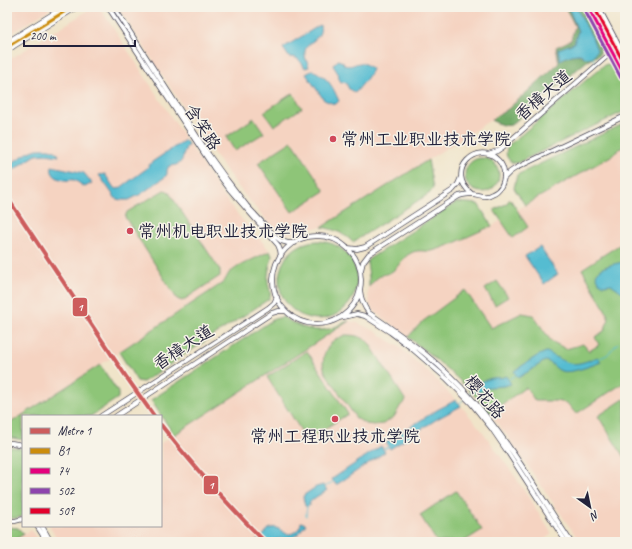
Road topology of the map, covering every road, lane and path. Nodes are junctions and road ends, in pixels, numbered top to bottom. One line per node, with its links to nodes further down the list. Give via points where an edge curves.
1 (64, 7): 7 (street)
2 (77, 7): 8 (street)
3 (108, 7): 19 (street, 含笑路, via 213,167 278,245)
4 (114, 7): 17 (street, 含笑路, via 227,180 275,236 281,241)
5 (588, 7): 9 (main road)
6 (598, 7): 10 (main road)
7 (7, 42)
8 (7, 51)
9 (612, 52): 11 (main road); 13 (street, 香樟大道, via 503,147)
10 (625, 58)
11 (625, 76)
12 (625, 116): 15 (street, via 516,168)
13 (488, 154): 14 (street, via 477,154 470,158 462,169); 15 (street, via 498,159 502,165)
14 (461, 177): 16 (street, via 463,184); 18 (street, via 453,190 365,247)
15 (504, 178): 16 (street, via 502,185 492,194)
16 (472, 194): 20 (street, via 459,196 369,254)
17 (294, 243): 18 (street, via 309,237 325,237); 19 (street)
18 (348, 248): 20 (street, via 356,258)
19 (280, 256): 22 (street, via 274,273)
20 (360, 272): 21 (street)
21 (360, 290): 24 (street, via 354,304); 25 (street, 樱花路, via 365,309 369,313 435,362)
22 (277, 297): 23 (street); 27 (street, 香樟大道, via 268,308)
23 (286, 311): 24 (street, via 310,323 322,324); 28 (street, 香樟大道, via 272,313)
24 (339, 318): 25 (street, 樱花路, via 357,314 365,316 410,347)
25 (464, 393): 26 (street, 樱花路)
26 (470, 399): 37 (street, 樱花路); 38 (street, 樱花路, via 505,441)
27 (103, 415)
28 (118, 415)
29 (7, 443): 30 (street)
30 (22, 445)
31 (22, 520): 32 (street)
32 (7, 521)
33 (38, 527): 35 (street)
34 (43, 527): 36 (street)
35 (47, 542)
36 (52, 542)
37 (566, 542)
38 (571, 542)

